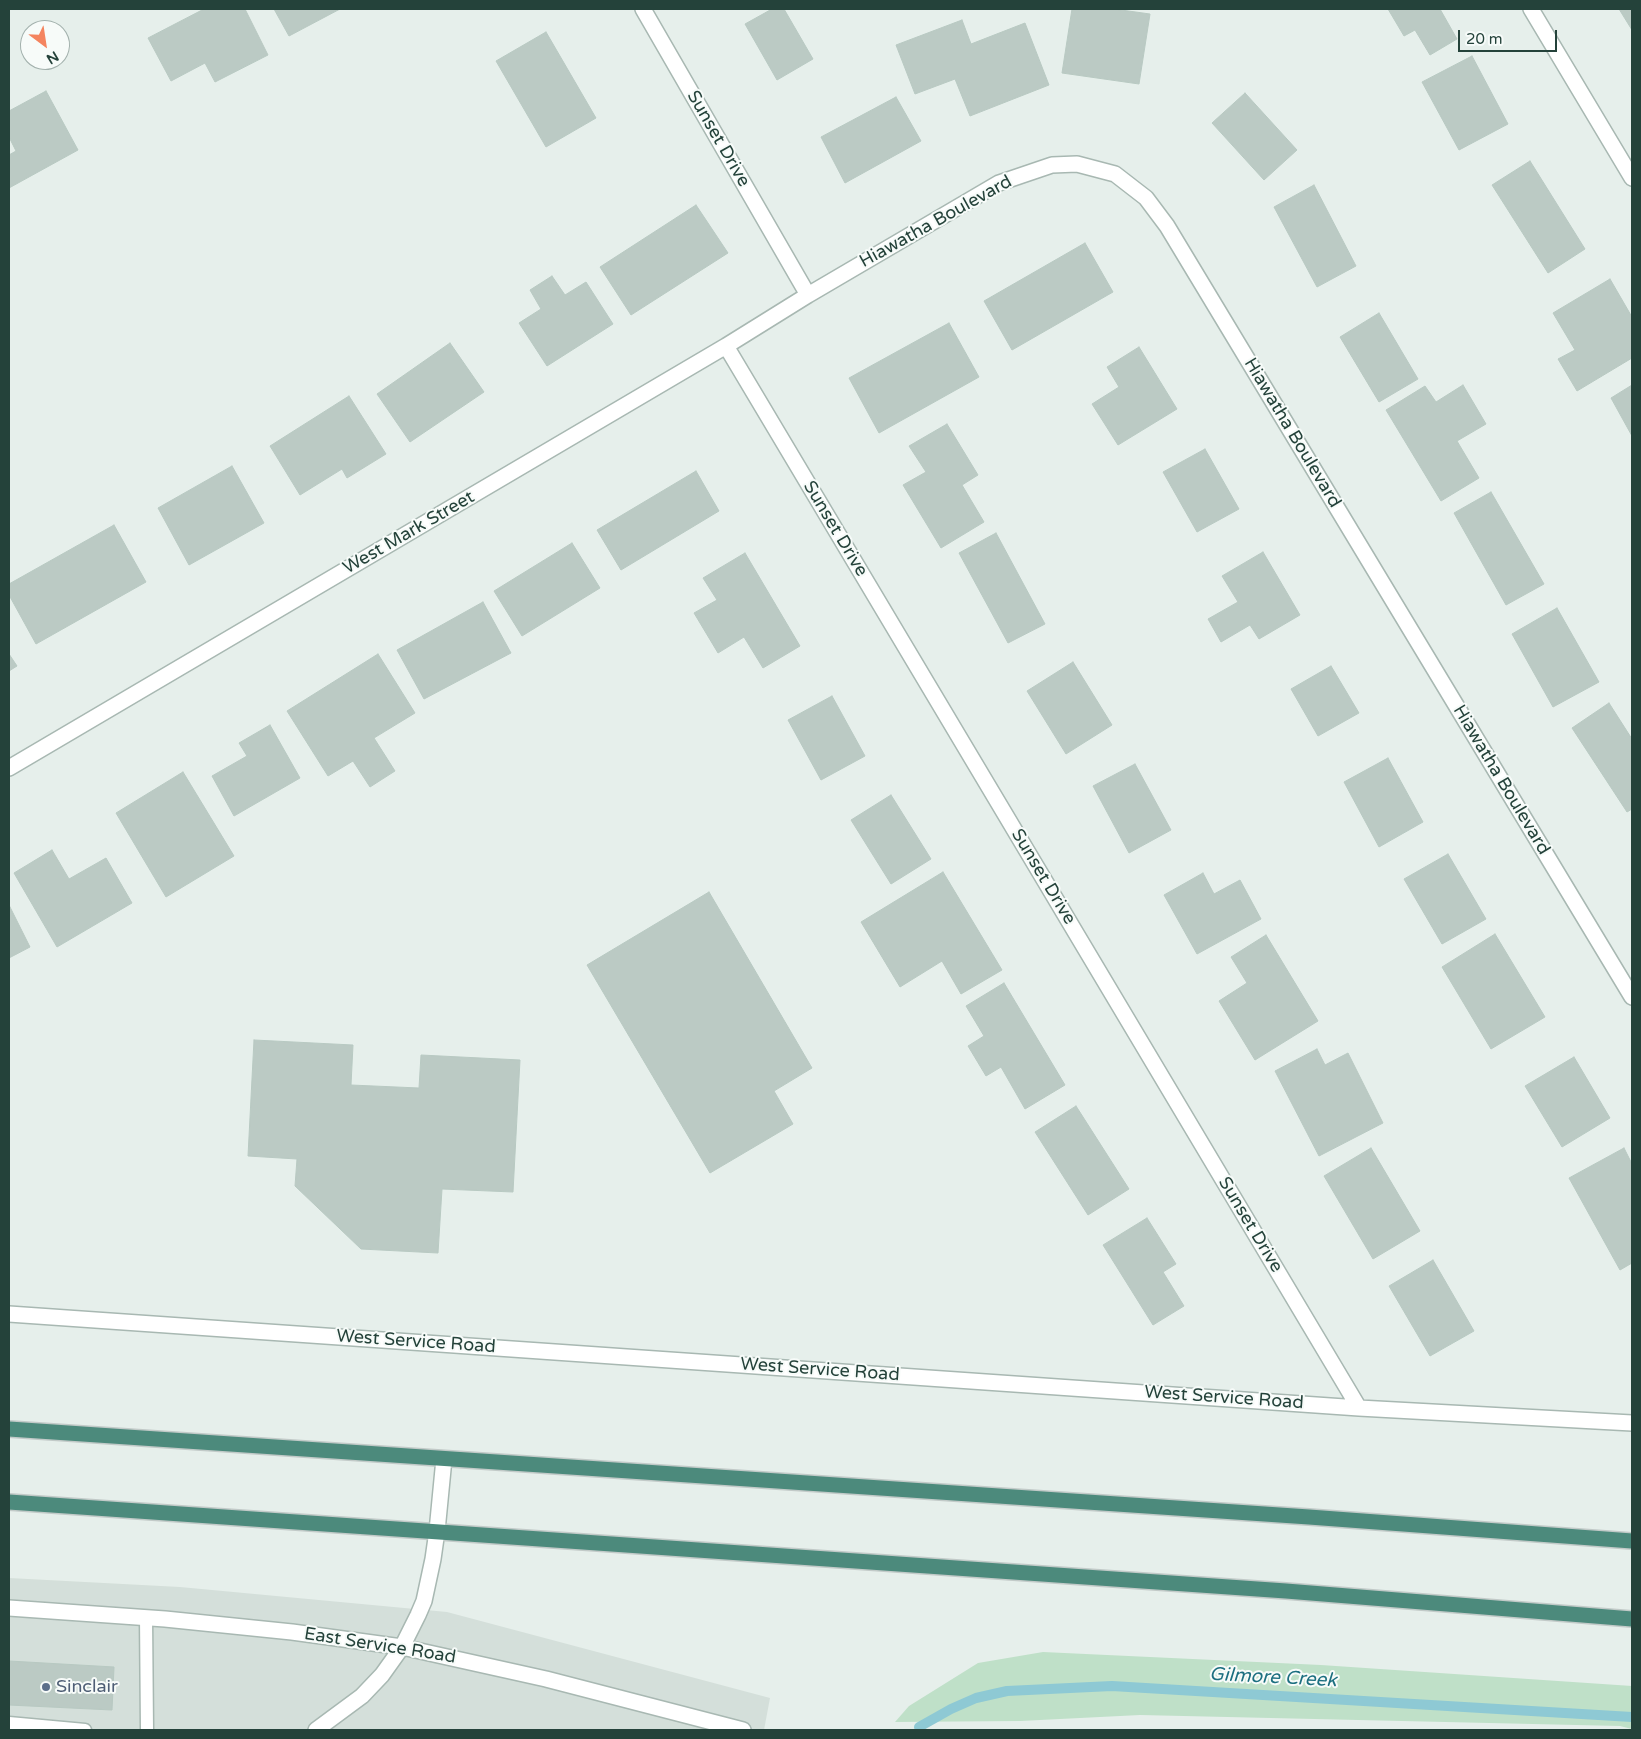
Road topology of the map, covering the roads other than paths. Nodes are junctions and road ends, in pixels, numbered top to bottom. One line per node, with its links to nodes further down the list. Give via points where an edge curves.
1 (643, 9): 4 (street, Sunset Drive)
2 (1530, 9): 3 (street)
3 (1632, 178)
4 (808, 295): 5 (street, West Mark Street); 7 (street, Hiawatha Boulevard, via 1000,183 1052,165 1077,164 1115,174 1146,198 1167,226)
5 (726, 346): 6 (street, West Mark Street); 9 (street, Sunset Drive)
6 (9, 768)
7 (1632, 997)
8 (9, 1314): 9 (street, West Service Road)
9 (1359, 1408): 10 (street, West Service Road)
10 (1632, 1423)
11 (9, 1429): 12 (highway)
12 (444, 1459): 14 (street); 15 (highway)
13 (9, 1502): 14 (highway)
14 (438, 1531): 18 (highway, via 1276,1590); 19 (street, via 424,1601)
15 (1632, 1541)
16 (9, 1608): 17 (street, East Service Road)
17 (146, 1618): 19 (street, East Service Road, via 292,1632); 22 (lane)
18 (1632, 1619)
19 (402, 1647): 23 (street, via 362,1696); 24 (street, East Service Road, via 546,1679)
20 (9, 1723): 21 (lane)
21 (85, 1730)
22 (147, 1730)
23 (316, 1730)
24 (743, 1730)

